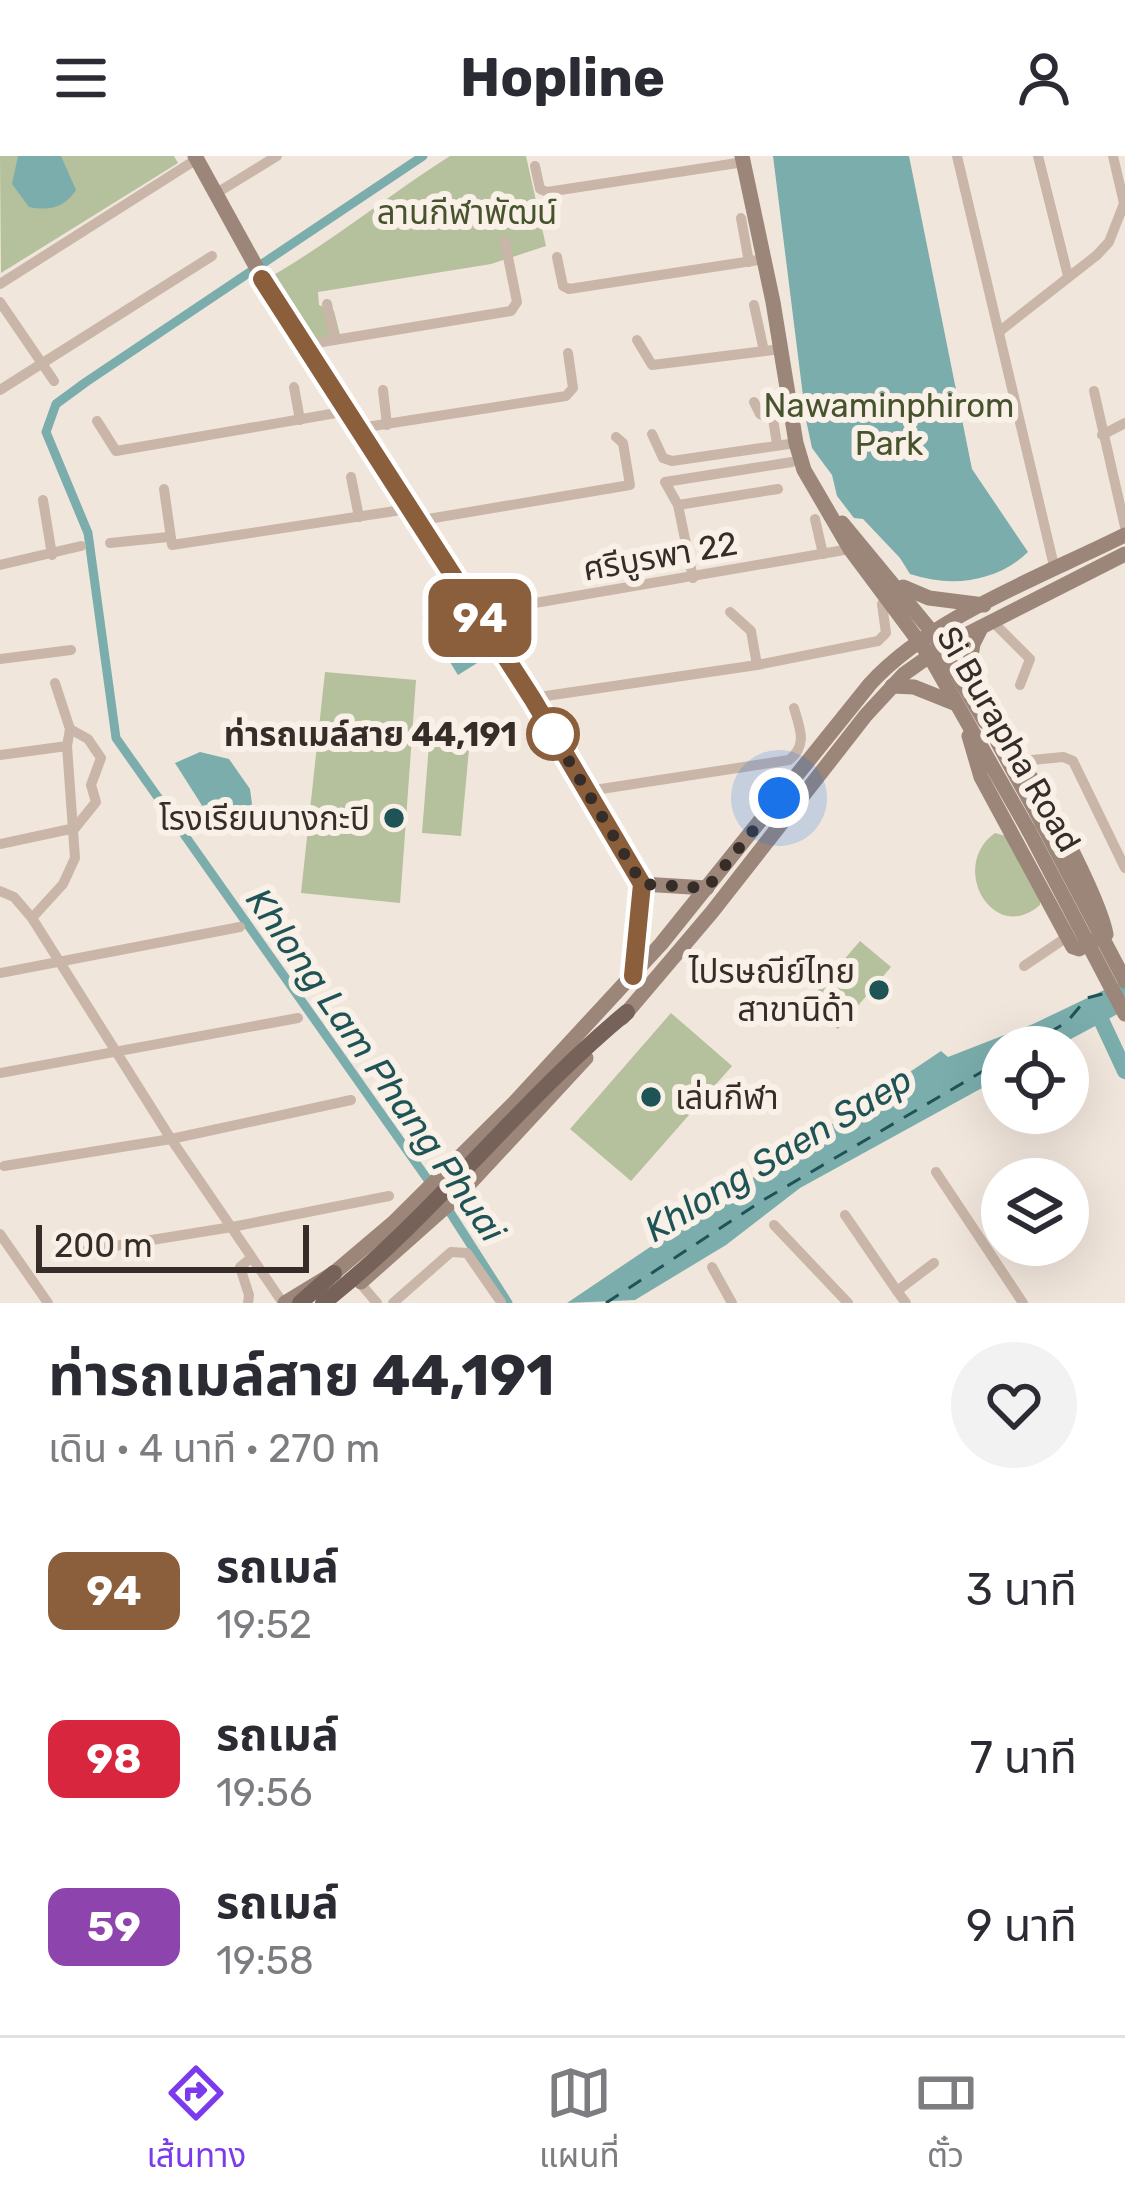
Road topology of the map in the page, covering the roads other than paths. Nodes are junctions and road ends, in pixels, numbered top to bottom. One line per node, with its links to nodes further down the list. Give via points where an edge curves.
1 (277, 156): 9 (street)
2 (957, 156): 21 (street)
3 (1038, 156): 16 (street)
4 (1113, 156): 10 (street)
5 (196, 158): 9 (street); 17 (street)
6 (743, 159): 7 (street); 15 (street, Si Burapha Road)
7 (723, 161): 8 (street, via 547,192)
8 (535, 166)
9 (215, 194): 24 (street)
10 (1124, 202): 16 (street, via 1109,242)
11 (741, 218): 15 (street)
12 (505, 242): 22 (street, via 516,308)
13 (212, 256): 27 (street)
14 (557, 256): 15 (street, via 563,286 577,289)
15 (757, 261): 25 (street, Si Burapha Road)
16 (1068, 276): 21 (street)
17 (0, 284)
18 (0, 302): 27 (street)
19 (328, 304): 22 (street)
20 (754, 305): 25 (street)
21 (1000, 332): 65 (street)
22 (334, 339): 24 (street)
23 (637, 340): 25 (street, via 652,365)
24 (304, 345): 34 (street)
25 (772, 350): 43 (street, Si Burapha Road)
26 (568, 353): 38 (street, via 571,395)
27 (42, 366): 28 (street); 30 (street)
28 (55, 381)
29 (294, 386): 35 (street)
30 (0, 390)
31 (383, 390): 38 (street)
32 (1094, 392): 41 (street)
33 (754, 402): 44 (street, via 773,419)
34 (348, 411): 35 (street); 39 (street)
35 (300, 420): 36 (street, via 116,451)
36 (97, 421)
37 (1125, 423): 41 (street)
38 (387, 425): 39 (street)
39 (360, 428): 54 (street)
40 (652, 434): 44 (street, via 672,461)
41 (1102, 434): 47 (street)
42 (616, 437): 54 (street, via 628,486)
43 (796, 443): 44 (street); 53 (street, Si Burapha Road)
44 (777, 444)
45 (792, 462): 52 (street, via 665,482)
46 (1125, 463): 47 (street)
47 (1111, 470): 56 (street)
48 (351, 477): 55 (street)
49 (164, 489): 57 (street)
50 (778, 489): 52 (street)
51 (43, 500): 63 (street)
52 (677, 505): 67 (street)
53 (819, 511): 60 (street, Si Burapha Road); 61 (street); 66 (street, Si Burapha Road)
54 (412, 515): 55 (street); 70 (street)
55 (359, 517): 57 (street, via 172,545)
56 (1125, 531): 65 (street)
57 (168, 537): 58 (street)
58 (110, 543)
59 (80, 547): 63 (street)
60 (850, 549): 61 (street, ศรีบูรพา 22); 72 (street, Si Burapha Road)
61 (823, 554): 67 (street, ศรีบูรพา 22)
62 (1125, 554): 71 (street)
63 (52, 555): 64 (street)
64 (0, 566)
65 (1054, 570): 71 (street)
66 (887, 573): 71 (street, via 916,595); 72 (street, Si Burapha Road)
67 (693, 578): 70 (street, ศรีบูรพา 22)
68 (882, 604): 75 (street, via 886,632 878,641)
69 (730, 611): 75 (street, via 751,631)
70 (477, 613): 80 (street)
71 (987, 617): 72 (street); 77 (street, via 1030,658); 79 (street)
72 (930, 643): 78 (street); 79 (street, Si Burapha Road); 81 (street, Si Burapha Road); 94 (street, via 870,684)
73 (71, 650): 74 (street)
74 (0, 659)
75 (758, 665): 80 (street)
76 (55, 683): 84 (street)
77 (1020, 685)
78 (892, 686): 81 (street); 104 (street)
79 (966, 688): 83 (street, Si Burapha Road)
80 (532, 698): 88 (street)
81 (956, 705): 83 (street, Si Burapha Road)
82 (794, 707): 88 (street, via 802,740 788,760)
83 (975, 721): 87 (street, via 995,726); 89 (street, Si Burapha Road); 98 (street, via 981,777)
84 (70, 729): 85 (street); 90 (street, via 101,758 91,785 96,802)
85 (67, 746): 86 (street); 90 (street)
86 (0, 755)
87 (1022, 761): 92 (street, via 1072,761); 98 (street, via 1107,930 1079,949)
88 (588, 791): 93 (street)
89 (1036, 827): 103 (street, Si Burapha Road, bridge); 105 (street, Si Burapha Road, bridge)
90 (75, 828): 91 (street); 96 (street, via 71,870)
91 (0, 844)
92 (1125, 868)
93 (642, 884): 94 (street); 102 (street)
94 (707, 888): 102 (street)
95 (0, 890): 96 (street)
96 (32, 917): 99 (street)
97 (240, 927): 99 (street)
98 (1066, 938): 100 (street)
99 (62, 963): 101 (street); 107 (street)
100 (1024, 966)
101 (0, 973)
102 (633, 976): 122 (street, via 442,1177)
103 (1125, 981)
104 (627, 1012): 123 (street, via 459,1195); 130 (main road)
105 (1125, 1014)
106 (298, 1018): 107 (street)
107 (118, 1052): 108 (street); 110 (street)
108 (0, 1073)
109 (351, 1100): 110 (street)
110 (171, 1139): 111 (street); 116 (street)
111 (4, 1166)
112 (936, 1172): 137 (street)
113 (389, 1196): 116 (street)
114 (844, 1215): 124 (street)
115 (774, 1225): 135 (street)
116 (232, 1227): 118 (street); 119 (street)
117 (0, 1234): 126 (street)
118 (65, 1254)
119 (251, 1258): 127 (street, via 240,1267); 128 (street)
120 (934, 1263): 124 (street)
121 (712, 1268): 134 (street)
122 (334, 1273): 128 (street); 129 (main road)
123 (360, 1282): 131 (street); 132 (street)
124 (897, 1291): 136 (street)
125 (501, 1302): 133 (street, via 459,1251)
126 (48, 1303)
127 (248, 1303)
128 (284, 1303)
129 (300, 1303)
130 (323, 1303)
131 (335, 1303)
132 (377, 1303)
133 (393, 1303)
134 (733, 1303)
135 (848, 1303)
136 (906, 1303)
137 (1023, 1303)

